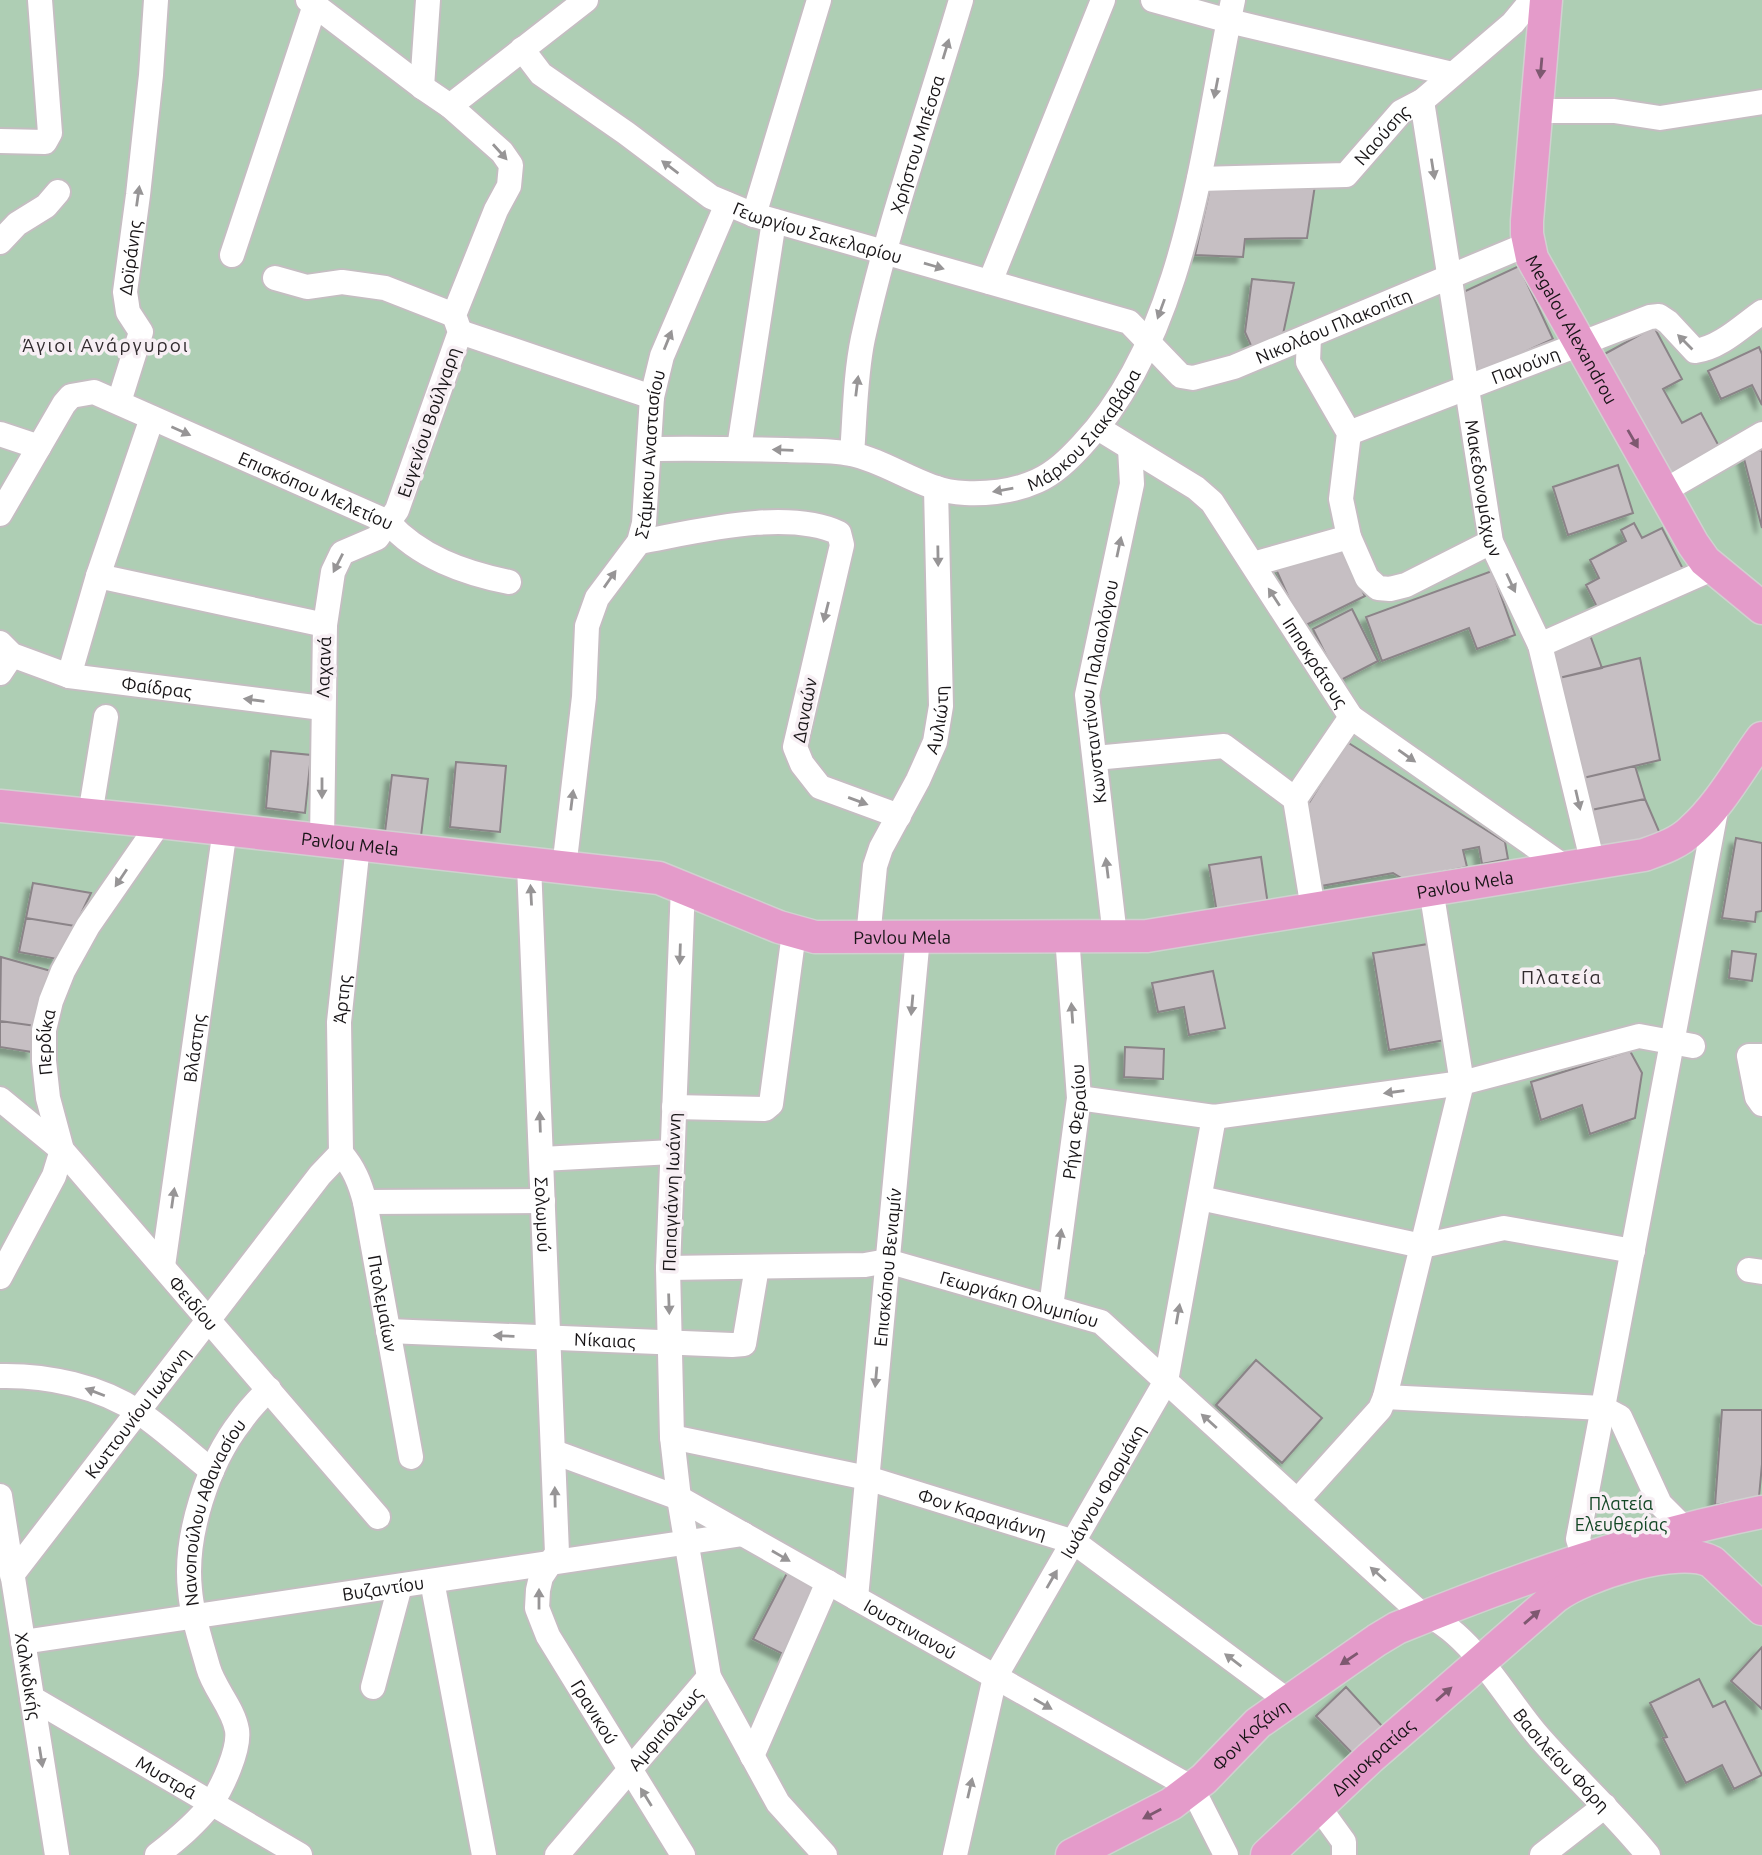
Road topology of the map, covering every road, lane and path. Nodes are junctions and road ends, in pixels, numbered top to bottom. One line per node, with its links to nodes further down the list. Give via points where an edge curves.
1 (40, 0): 20 (street, via 50,133 45,142)
2 (156, 0): 39 (street, Δοϊράνης, one-way to 2, via 141,332 128,312 125,292)
3 (428, 0): 15 (street)
4 (586, 0): 13 (street)
5 (819, 0): 24 (street)
6 (961, 0): 27 (street, Χρήστου Μπέσσα, one-way to 6)
7 (1103, 0): 31 (street)
8 (1532, 0): 14 (street, Ναούσης, via 1513,23)
9 (1546, 0): 19 (main road, Megalou Alexandrou, one-way to 19)
10 (1162, 1): 12 (street)
11 (312, 3): 15 (street); 28 (street)
12 (1231, 11): 14 (street); 21 (street, Μάρκου Σιακαβάρα, one-way to 21)
13 (522, 49): 18 (street); 23 (street, Γεωργίου Σακελαρίου, one-way to 13, via 710,197 541,74)
14 (1452, 74): 16 (street, Ναούσης)
15 (422, 88): 18 (street)
16 (1422, 101): 21 (street, Ναούσης, via 1401,112 1346,175); 29 (street, Μακεδονομάχων, one-way to 29)
17 (1762, 102): 19 (street, via 1660,118 1614,111)
18 (450, 106): 33 (street, Ευγενίου Βούλγαρη, one-way to 33, via 511,165 509,186 496,210)
19 (1537, 111): 26 (main road, Megalou Alexandrou)
20 (0, 141)
21 (1199, 179): 35 (street, Μάρκου Σιακαβάρα, one-way to 35, via 1178,262)
22 (58, 192): 25 (street)
23 (727, 204): 24 (street, Γεωργίου Σακελαρίου); 38 (street, Στάμκου Αναστασίου, one-way to 23, via 662,356)
24 (764, 218): 27 (street, Γεωργίου Σακελαρίου); 46 (street)
25 (0, 242)
26 (1528, 244): 29 (street, Νικολάου Πλακοπίτη); 36 (main road, Megalou Alexandrou)
27 (886, 253): 31 (street, Γεωργίου Σακελαρίου, one-way to 31); 49 (street, Χρήστου Μπέσσα, one-way to 27, via 863,340)
28 (232, 255)
29 (1449, 277): 34 (street, Νικολάου Πλακοπίτη); 37 (street, Μακεδονομάχων)
30 (275, 278): 33 (street, via 307,287 342,282 386,288)
31 (990, 282): 35 (street, Γεωργίου Σακελαρίου, via 1129,321)
32 (1762, 312): 36 (street, Παγούνη, one-way to 36, via 1705,350 1695,351 1659,316)
33 (457, 323): 38 (street); 53 (street, Ευγενίου Βούλγαρη, via 406,487)
34 (1309, 336): 35 (street, Νικολάου Πλακοπίτη, via 1193,379 1181,376); 42 (street, via 1308,362)
35 (1149, 341): 41 (street, Μάρκου Σιακαβάρα)
36 (1579, 344): 37 (street, Παγούνη); 51 (main road, Megalou Alexandrou, one-way to 51)
37 (1466, 387): 42 (street, Παγούνη); 56 (street, Μακεδονομάχων)
38 (652, 397): 48 (street, Στάμκου Αναστασίου)
39 (119, 402): 40 (street, Επισκόπου Μελετίου); 45 (street, via 94,391 71,396)
40 (152, 418): 53 (street, Επισκόπου Μελετίου, one-way to 53); 59 (street)
41 (1098, 428): 47 (street, Ιπποκράτους); 50 (street, Μάρκου Σιακαβάρα, one-way to 50, via 1058,469 1022,487 989,493)
42 (1349, 432): 54 (street, via 1341,499)
43 (0, 434): 45 (street)
44 (1762, 434): 51 (street)
45 (39, 447): 52 (street)
46 (739, 448): 48 (street, Μάρκου Σιακαβάρα); 49 (street, Μάρκου Σιακαβάρα, one-way to 46)
47 (1130, 448): 57 (street, Ιπποκράτους, via 1212,502); 70 (street, Κωνσταντίνου Παλαιολόγου, one-way to 47, via 1087,695 1132,484)
48 (650, 449): 55 (street, Στάμκου Αναστασίου)
49 (852, 454): 50 (street, Μάρκου Σιακαβάρα)
50 (936, 488): 75 (street, Αυλιώτη, one-way to 75, via 941,706 935,742)
51 (1664, 491): 58 (main road, Megalou Alexandrou, via 1693,544)
52 (0, 514)
53 (388, 522): 60 (street, Επισκόπου Μελετίου, via 400,536 443,562); 62 (street, Λαχανά, one-way to 62, via 377,538 342,553 333,572)
54 (1349, 537): 56 (street, via 1367,578 1378,588 1390,589); 57 (street)
55 (639, 542): 75 (street, Δαναών, one-way to 75, via 773,522 839,533 842,545 795,747 820,787); 82 (street, Στάμκου Αναστασίου, one-way to 55, via 584,697 587,626 597,598)
56 (1491, 542): 63 (street, Μακεδονομάχων, one-way to 63)
57 (1253, 564): 68 (street, Ιπποκράτους, one-way to 57)
58 (1714, 568): 61 (main road, Megalou Alexandrou); 63 (street)
59 (98, 576): 62 (street); 65 (street)
60 (509, 582)
61 (1762, 608)
62 (325, 625): 66 (street, Λαχανά)
63 (1541, 645): 81 (street, Μακεδονομάχων, one-way to 81)
64 (4, 657): 65 (street, Φαίδρας)
65 (69, 676): 66 (street, Φαίδρας, one-way to 65)
66 (322, 708): 78 (street, Λαχανά, one-way to 78)
67 (106, 717): 74 (street)
68 (1350, 717): 71 (street); 81 (street, Ιπποκράτους, one-way to 81)
69 (1759, 745): 72 (main road, Pavlou Mela)
70 (1095, 758): 71 (street, via 1224,746); 88 (street, Κωνσταντίνου Παλαιολόγου, one-way to 70)
71 (1295, 799): 85 (street)
72 (1718, 800): 81 (main road, Pavlou Mela, via 1693,830 1665,847); 91 (street)
73 (0, 806): 74 (main road, Pavlou Mela)
74 (90, 815): 76 (main road, Pavlou Mela)
75 (899, 816): 90 (street, Αυλιώτη, via 875,866)
76 (160, 822): 77 (main road, Pavlou Mela); 99 (street, Περδίκα, one-way to 99, via 88,926 51,1001 44,1030 44,1061)
77 (225, 829): 78 (main road, Pavlou Mela); 109 (street, Βλάστης, one-way to 77)
78 (322, 841): 79 (main road, Pavlou Mela)
79 (358, 845): 80 (main road, Pavlou Mela); 101 (street, Άρτης, via 339,1021)
80 (529, 864): 82 (main road, Pavlou Mela); 102 (street, Σολωμού, one-way to 80)
81 (1580, 866): 84 (main road, Pavlou Mela)
82 (564, 868): 83 (main road, Pavlou Mela, via 644,876)
83 (683, 886): 86 (main road, Pavlou Mela); 97 (street, Παπαγιάννη Ιωάννη, one-way to 97)
84 (1431, 889): 85 (main road, Pavlou Mela); 93 (street)
85 (1313, 909): 88 (main road, Pavlou Mela, via 1147,936)
86 (794, 933): 90 (main road, Pavlou Mela); 97 (street, via 771,1104 765,1110)
87 (1067, 936): 88 (main road, Pavlou Mela); 89 (main road, Pavlou Mela); 94 (street, Ρήγα Φεραίου, one-way to 87)
88 (1115, 936)
89 (918, 937): 90 (main road, Pavlou Mela); 108 (street, Επισκόπου Βενιαμίν, one-way to 108)
90 (868, 938)
91 (1682, 1044): 93 (street, via 1639,1036); 107 (street)
92 (1755, 1056): 96 (street, via 1757,1097)
93 (1462, 1083): 98 (street, one-way to 98); 106 (street)
94 (1079, 1098): 98 (street); 113 (street, Ρήγα Φεραίου, one-way to 94)
95 (0, 1099): 99 (street, Φειδίου)
96 (1762, 1104)
97 (674, 1107): 100 (street, Παπαγιάννη Ιωάννη)
98 (1214, 1117): 103 (street, Ιωάννου Φαρμάκη)
99 (62, 1150): 109 (street, Φειδίου); 112 (street, via 54,1176)
100 (672, 1152): 102 (street); 111 (street, Παπαγιάννη Ιωάννη)
101 (341, 1153): 105 (street, Πτολεμαίων, via 352,1165); 114 (street, Κωττουνίου Ιωάννη)
102 (541, 1159): 104 (street, Σολωμού)
103 (1200, 1198): 106 (street); 119 (street, Ιωάννου Φαρμάκη, one-way to 103)
104 (543, 1201): 105 (street); 116 (street, Σολωμού)
105 (365, 1202): 115 (street, Πτολεμαίων)
106 (1422, 1246): 107 (street, via 1504,1228); 121 (street)
107 (1633, 1251): 122 (street)
108 (887, 1261): 110 (street, Γεωργάκη Ολυμπίου); 113 (street, Γεωργάκη Ολυμπίου); 128 (street, Επισκόπου Βενιαμίν, one-way to 128)
109 (163, 1266): 114 (street, Φειδίου)
110 (757, 1267): 111 (street, Γεωργάκη Ολυμπίου); 117 (street, Νίκαιας, via 744,1344)
111 (667, 1268): 117 (street, Παπαγιάννη Ιωάννη, one-way to 117)
112 (0, 1277)
113 (1051, 1307): 119 (street, Γεωργάκη Ολυμπίου, via 1101,1322)
114 (211, 1320): 120 (street, Φειδίου); 123 (street, Κωττουνίου Ιωάννη)
115 (388, 1331): 116 (street, Νίκαιας, one-way to 115); 126 (street, Πτολεμαίων)
116 (549, 1338): 117 (street, Νίκαιας); 125 (street, Σολωμού)
117 (670, 1342): 124 (street, Παπαγιάννη Ιωάννη)
118 (0, 1376): 123 (street, one-way to 118, via 68,1383)
119 (1166, 1381): 131 (street, Γεωργάκη Ολυμπίου, one-way to 119); 137 (street, Ιωάννου Φαρμάκη)
120 (269, 1389): 127 (street, Νανοπούλου Αθανασίου, via 240,1421); 133 (street, Φειδίου)
121 (1385, 1397): 122 (street); 131 (street, via 1380,1409)
122 (1603, 1408): 135 (street, via 1620,1417 1660,1504); 139 (street, via 1578,1539)
123 (139, 1412): 127 (street); 142 (street, Κωττουνίου Ιωάννη)
124 (672, 1437): 128 (street, Φον Καραγιάννη); 130 (street, Παπαγιάννη Ιωάννη)
125 (554, 1452): 130 (street, Ιουστινιανού); 141 (street, Σολωμού, one-way to 125, via 556,1553)
126 (411, 1457)
127 (212, 1471): 149 (street, Νανοπούλου Αθανασίου, via 192,1537 189,1589)
128 (867, 1478): 137 (street, Φον Καραγιάννη); 146 (street, Επισκόπου Βενιαμίν)
129 (0, 1496): 142 (street, Χαλκιδικής)
130 (679, 1498): 136 (street, Ιουστινιανού); 138 (street, Αμφιπόλεως)
131 (1297, 1501): 148 (street, Γεωργάκη Ολυμπίου, one-way to 131, via 1418,1611)
132 (1762, 1512): 134 (main road)
133 (377, 1517)
134 (1717, 1522): 135 (main road); 140 (main road, via 1709,1544)
135 (1685, 1529): 139 (main road)
136 (743, 1534): 138 (street, Βυζαντίου); 144 (street, Ιουστινιανού, one-way to 144)
137 (1074, 1542): 153 (street, Ιωάννου Φαρμάκη, one-way to 137); 156 (street, Φον Καραγιάννη, one-way to 137)
138 (686, 1544): 141 (street, Βυζαντίου); 152 (street, Αμφιπόλεως)
139 (1584, 1558): 148 (main road)
140 (1712, 1562): 147 (main road); 151 (main road, one-way to 140, via 1555,1597 1577,1584 1670,1556 1703,1557)
141 (552, 1564): 143 (street, Βυζαντίου); 158 (street, Γρανικού, one-way to 141, via 548,1636 537,1608 541,1577)
142 (12, 1576): 150 (street, Χαλκιδικής)
143 (432, 1581): 145 (street, Βυζαντίου); 166 (street)
144 (828, 1583): 146 (street, Ιουστινιανού); 157 (street)
145 (400, 1586): 149 (street, Βυζαντίου); 154 (street)
146 (856, 1598): 153 (street, Ιουστινιανού)
147 (1762, 1609)
148 (1431, 1615): 151 (street); 156 (main road, Φον Κοζάνη, one-way to 156, via 1377,1640)
149 (194, 1617): 150 (street, Βυζαντίου); 160 (street, Νανοπούλου Αθανασίου, via 209,1672 237,1730 235,1753)
150 (23, 1642): 155 (street, Χαλκιδικής)
151 (1481, 1662): 161 (main road, Δημοκρατίας, one-way to 151); 162 (street, Βασιλείου Φόρη, via 1524,1720)
152 (709, 1676): 157 (street); 158 (street, Αμφιπόλεως)
153 (995, 1677): 159 (street, Ιουστινιανού, one-way to 159); 170 (street, Ιωάννου Φαρμάκη, one-way to 153)
154 (373, 1687)
155 (32, 1698): 160 (street, Μυστρά); 163 (street, Χαλκιδικής, one-way to 163)
156 (1288, 1701): 159 (main road, Φον Κοζάνη, via 1258,1723)
157 (752, 1756): 169 (street, via 778,1803)
158 (629, 1770): 167 (street, Αμφιπόλεως); 168 (street, Γρανικού, one-way to 158)
159 (1192, 1788): 171 (main road, Φον Κοζάνη, one-way to 171, via 1171,1804); 172 (street)
160 (211, 1803): 164 (street, Νανοπούλου Αθανασίου); 165 (street, Μυστρά)
161 (1318, 1806): 173 (main road, Δημοκρατίας); 174 (street, via 1343,1842)
162 (1605, 1806): 175 (street); 176 (street, Βασιλείου Φόρη)
163 (57, 1855)
164 (157, 1855)
165 (300, 1855)
166 (484, 1855)
167 (557, 1855)
168 (683, 1855)
169 (825, 1855)
170 (955, 1855)
171 (1072, 1855)
172 (1226, 1855)
173 (1267, 1855)
174 (1345, 1855)
175 (1542, 1855)
176 (1646, 1855)

